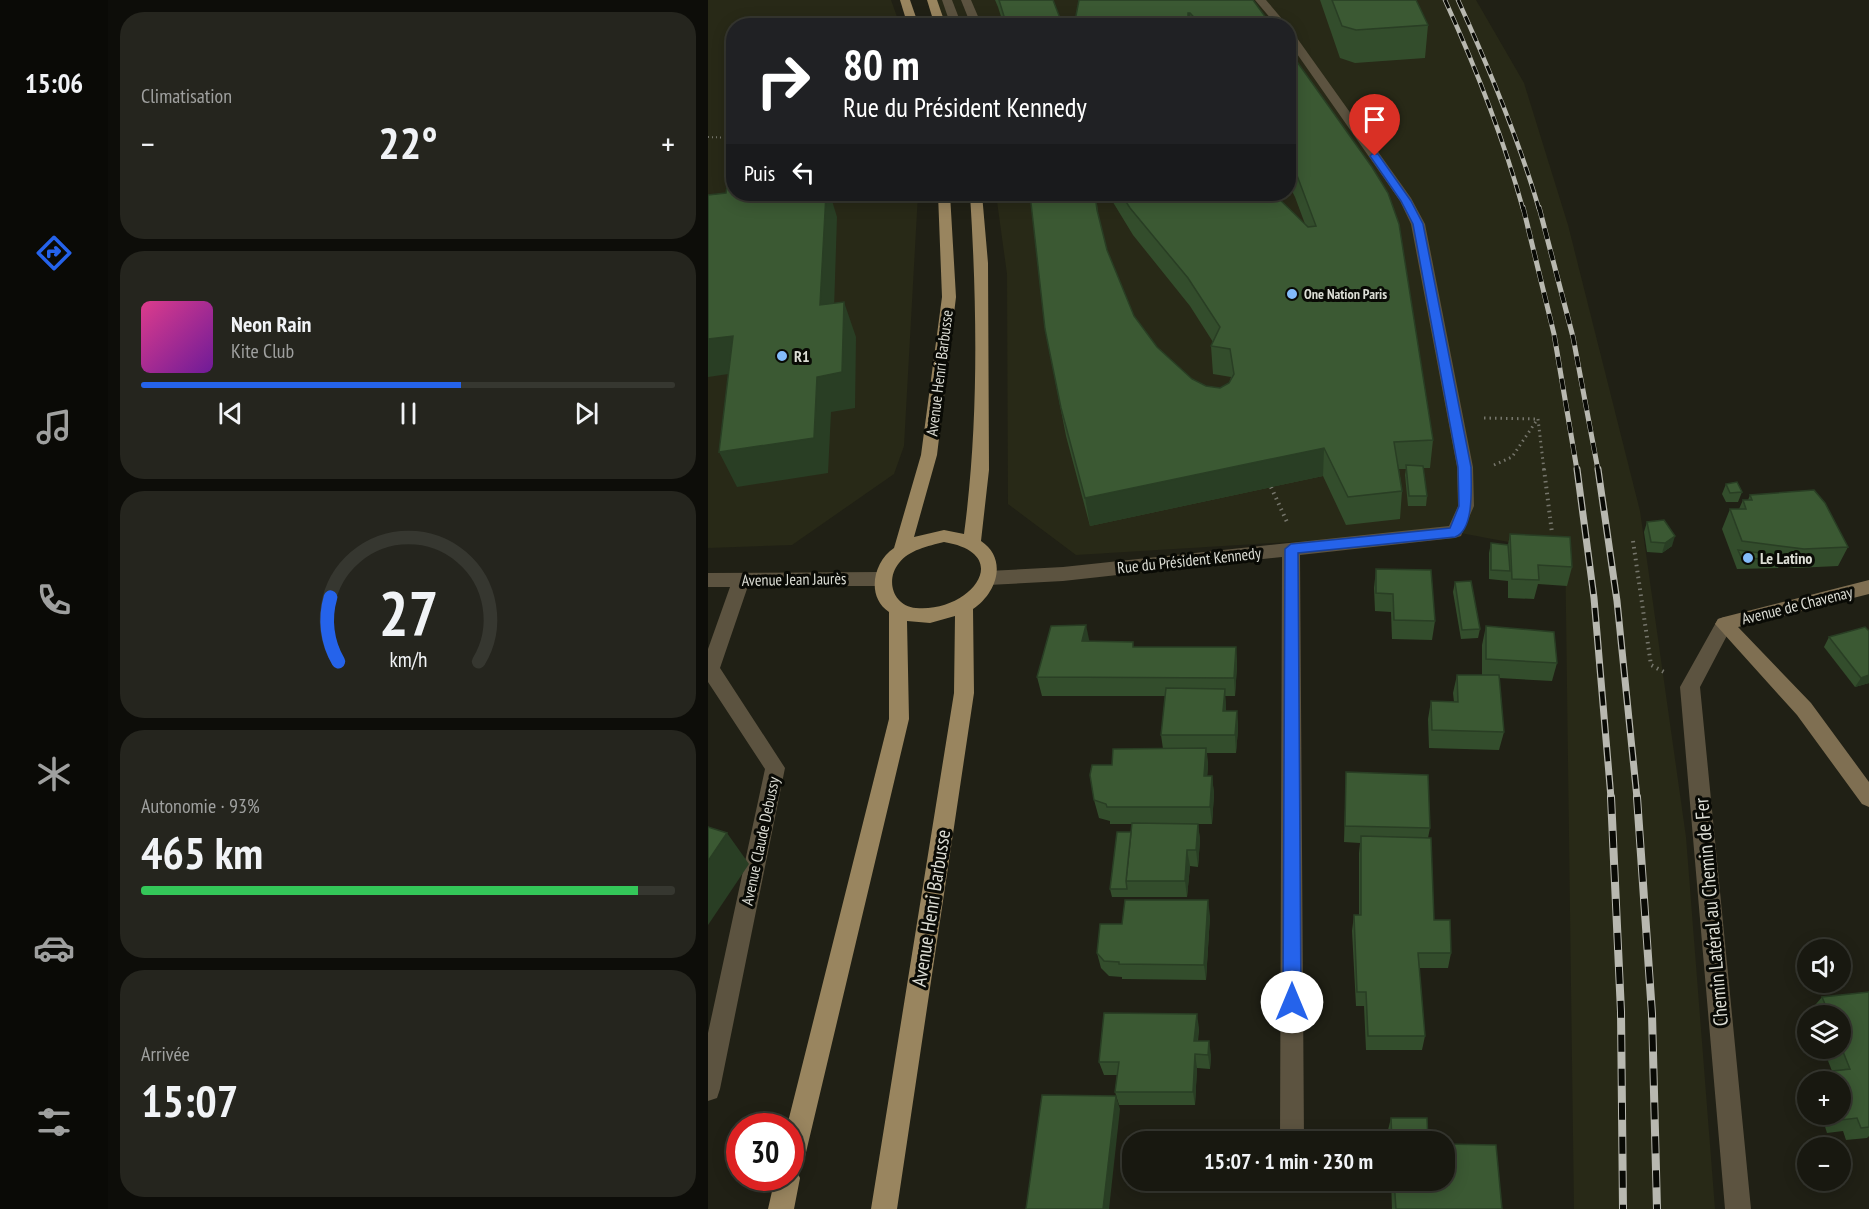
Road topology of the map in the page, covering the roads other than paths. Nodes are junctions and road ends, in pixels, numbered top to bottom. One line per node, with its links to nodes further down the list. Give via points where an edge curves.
1 (905, 0): 6 (main road)
2 (932, 0): 7 (main road)
3 (947, 0): 8 (street)
4 (966, 0): 9 (street)
5 (1260, 0): 10 (street)
6 (911, 18)
7 (938, 18)
8 (954, 18)
9 (974, 18)
10 (1276, 18)
11 (1296, 44): 16 (street, Rue du Président Kennedy, via 1418,224 1465,467 1466,506 1455,532)
12 (944, 201): 15 (main road, Avenue Henri Barbusse, via 949,297 929,455)
13 (977, 201): 14 (main road, via 981,263 981,470)
14 (972, 542): 15 (main road, via 945,536); 17 (main road, via 987,557)
15 (902, 549): 19 (main road, Avenue Henri Barbusse)
16 (1291, 549): 17 (street, Rue du Président Kennedy, via 1063,574); 28 (street)
17 (988, 578): 22 (main road, via 983,589)
18 (742, 579): 19 (street, Avenue Jean Jaurès); 20 (street, Avenue Jean Jaurès); 26 (street, Avenue Claude Debussy, via 710,669 775,768)
19 (881, 579): 23 (main road, via 887,602)
20 (708, 580)
21 (1869, 587): 24 (street, Avenue de Chavenay)
22 (964, 606): 23 (main road, via 930,616); 31 (main road, Avenue Henri Barbusse, via 964,693)
23 (898, 610): 27 (main road, via 899,719)
24 (1724, 624): 25 (street, via 1804,709); 32 (street, Chemin Latéral au Chemin de Fer, via 1690,687)
25 (1869, 798)
26 (708, 1089)
27 (803, 1113)
28 (1292, 1131)
29 (784, 1191): 30 (main road)
30 (781, 1209)
31 (884, 1209)
32 (1738, 1209)

